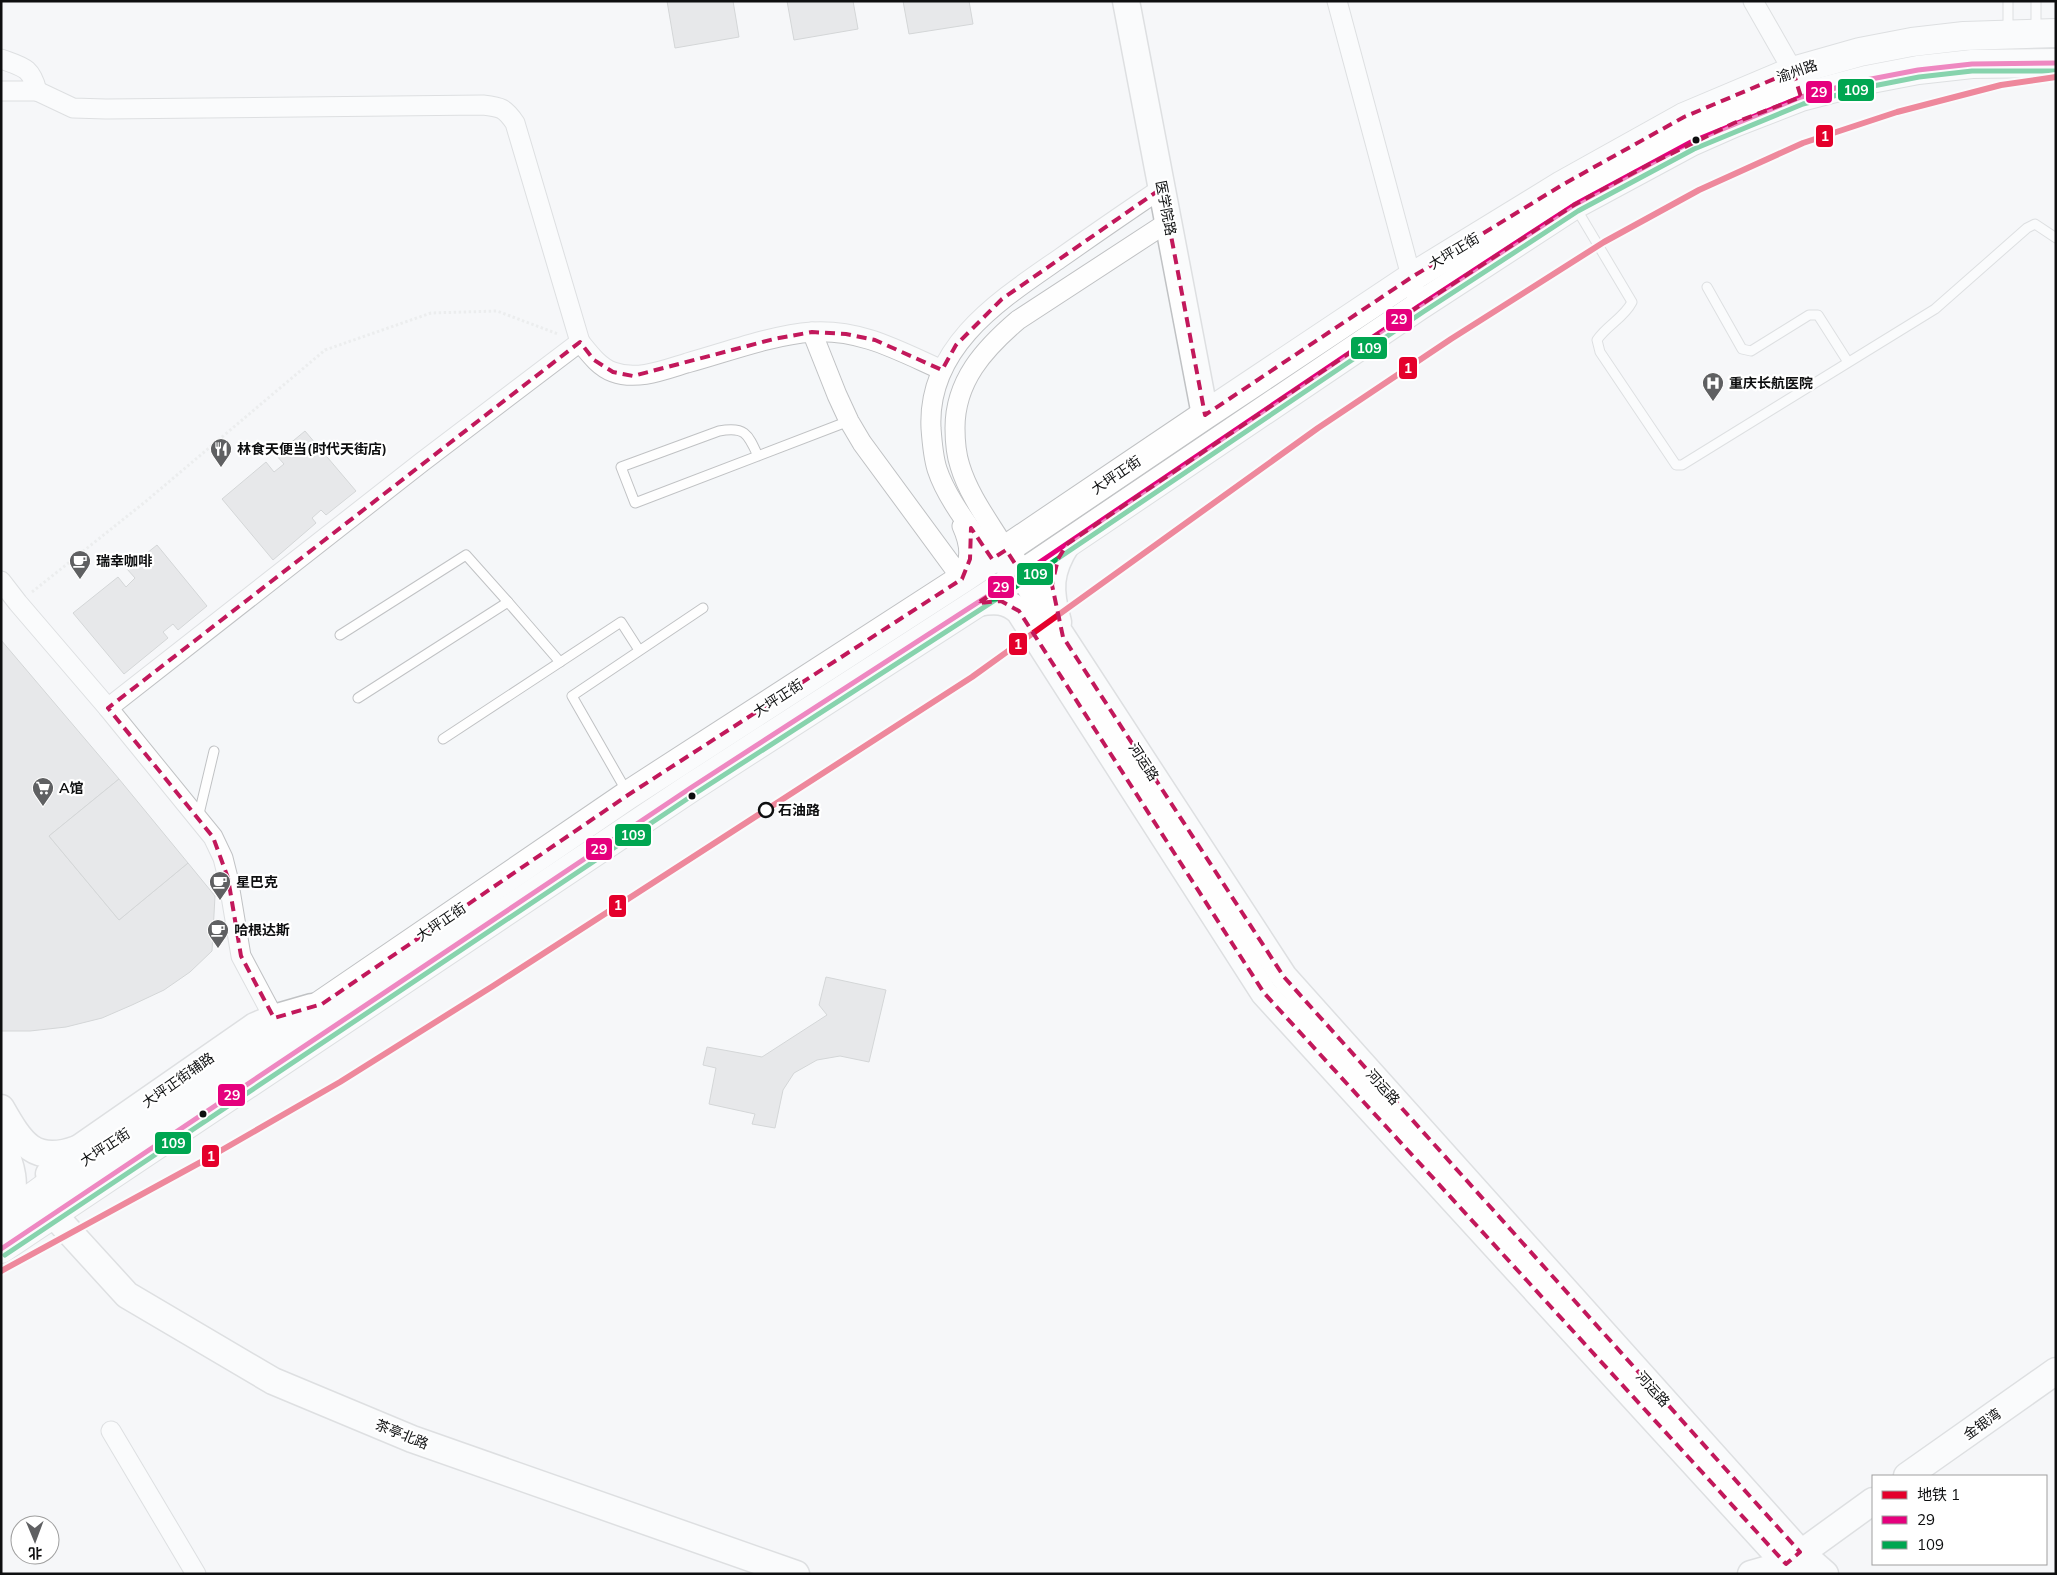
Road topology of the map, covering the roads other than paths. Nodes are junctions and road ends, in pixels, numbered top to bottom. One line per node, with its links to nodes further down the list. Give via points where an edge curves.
1 (1126, 1): 14 (main road, 医学院路)
2 (1338, 1): 18 (street)
3 (1753, 1): 10 (street)
4 (2008, 1): 7 (lane)
5 (2036, 1): 6 (lane)
6 (2046, 33): 7 (main road, 渝州路)
7 (2008, 34): 10 (main road, 渝州路, via 1912,42 1860,52)
8 (1, 59): 12 (street, via 27,69)
9 (2056, 63): 13 (main road, 渝州路, via 1972,64 1918,70)
10 (1793, 71): 13 (street); 15 (main road, 渝州路, via 1684,117)
11 (1, 91): 12 (street)
12 (38, 91): 22 (street, via 73,108 497,106 507,112 514,123)
13 (1801, 97): 15 (main road, 渝州路, via 1734,122)
14 (1162, 188): 16 (main road, 医学院路); 24 (street, via 1002,299 956,345)
15 (1568, 196): 18 (main road, 大坪正街); 20 (main road, 大坪正街); 23 (lane, via 1632,302 1628,310 1604,329 1597,340 1600,352 1676,465 1682,465)
16 (1168, 222): 25 (main road, 医学院路); 30 (street, via 1018,320 979,357 967,376 955,419 959,465)
17 (2056, 238): 23 (lane, via 2035,224 2027,228 1935,308)
18 (1412, 277): 20 (street); 25 (main road, 大坪正街)
19 (1707, 287): 23 (lane, via 1742,348 1751,351 1809,315 1818,315)
20 (1419, 306): 29 (main road, 大坪正街)
21 (812, 332): 22 (street, via 633,376 613,372 594,360); 24 (street, via 875,340); 26 (street)
22 (580, 342): 42 (street)
23 (1848, 362)
24 (942, 370): 28 (street, via 934,390 930,417 937,469)
25 (1205, 414): 30 (main road, 大坪正街)
26 (849, 421): 27 (lane); 32 (street)
27 (758, 456): 27 (lane, via 749,436 732,428 621,467 635,502)
28 (947, 491): 30 (street); 32 (street, via 969,541 970,559)
29 (1067, 544): 31 (main road, 大坪正街); 38 (main road, via 1058,559 1052,585 1052,600)
30 (999, 555): 31 (main road, 河运路); 32 (main road, 大坪正街)
31 (1022, 574): 35 (main road, 大坪正街); 38 (main road, 河运路)
32 (962, 579): 45 (main road, 大坪正街)
33 (1, 581): 42 (street)
34 (508, 602): 37 (lane, via 466,555); 40 (lane); 41 (lane)
35 (978, 603): 54 (main road, 大坪正街, via 684,792); 60 (main road, 河运路, via 1001,601 1019,610 1264,993)
36 (703, 608): 39 (lane)
37 (340, 635)
38 (1063, 637): 60 (main road, 河运路, via 1284,978)
39 (639, 650): 40 (lane, via 621,622); 45 (lane, via 572,696)
40 (560, 662): 43 (lane)
41 (358, 698)
42 (108, 708): 46 (street)
43 (443, 740)
44 (214, 751): 46 (lane)
45 (628, 795): 47 (main road, 大坪正街)
46 (198, 818): 48 (street, via 213,837 222,858 241,956)
47 (322, 1004): 48 (main road, 大坪正街辅路); 53 (main road, 大坪正街, via 61,1176)
48 (274, 1018): 51 (main road, 大坪正街辅路, via 255,1026)
49 (1, 1108): 51 (main road, via 22,1139 40,1154 61,1155)
50 (1, 1142): 53 (main road, via 11,1164)
51 (78, 1149): 53 (main road, 大坪正街辅路)
52 (1, 1163): 53 (street)
53 (6, 1208)
54 (53, 1214): 55 (main road, 大坪正街); 62 (main road, 茶亭北路, via 127,1295 272,1381 412,1439)
55 (1, 1249)
56 (2056, 1371): 58 (main road, 金银湾)
57 (111, 1430): 61 (street)
58 (1908, 1475)
59 (1872, 1501): 60 (main road)
60 (1794, 1563): 63 (main road); 64 (main road, 河运路)
61 (196, 1574)
62 (796, 1574)
63 (1751, 1574)
64 (1825, 1574)

